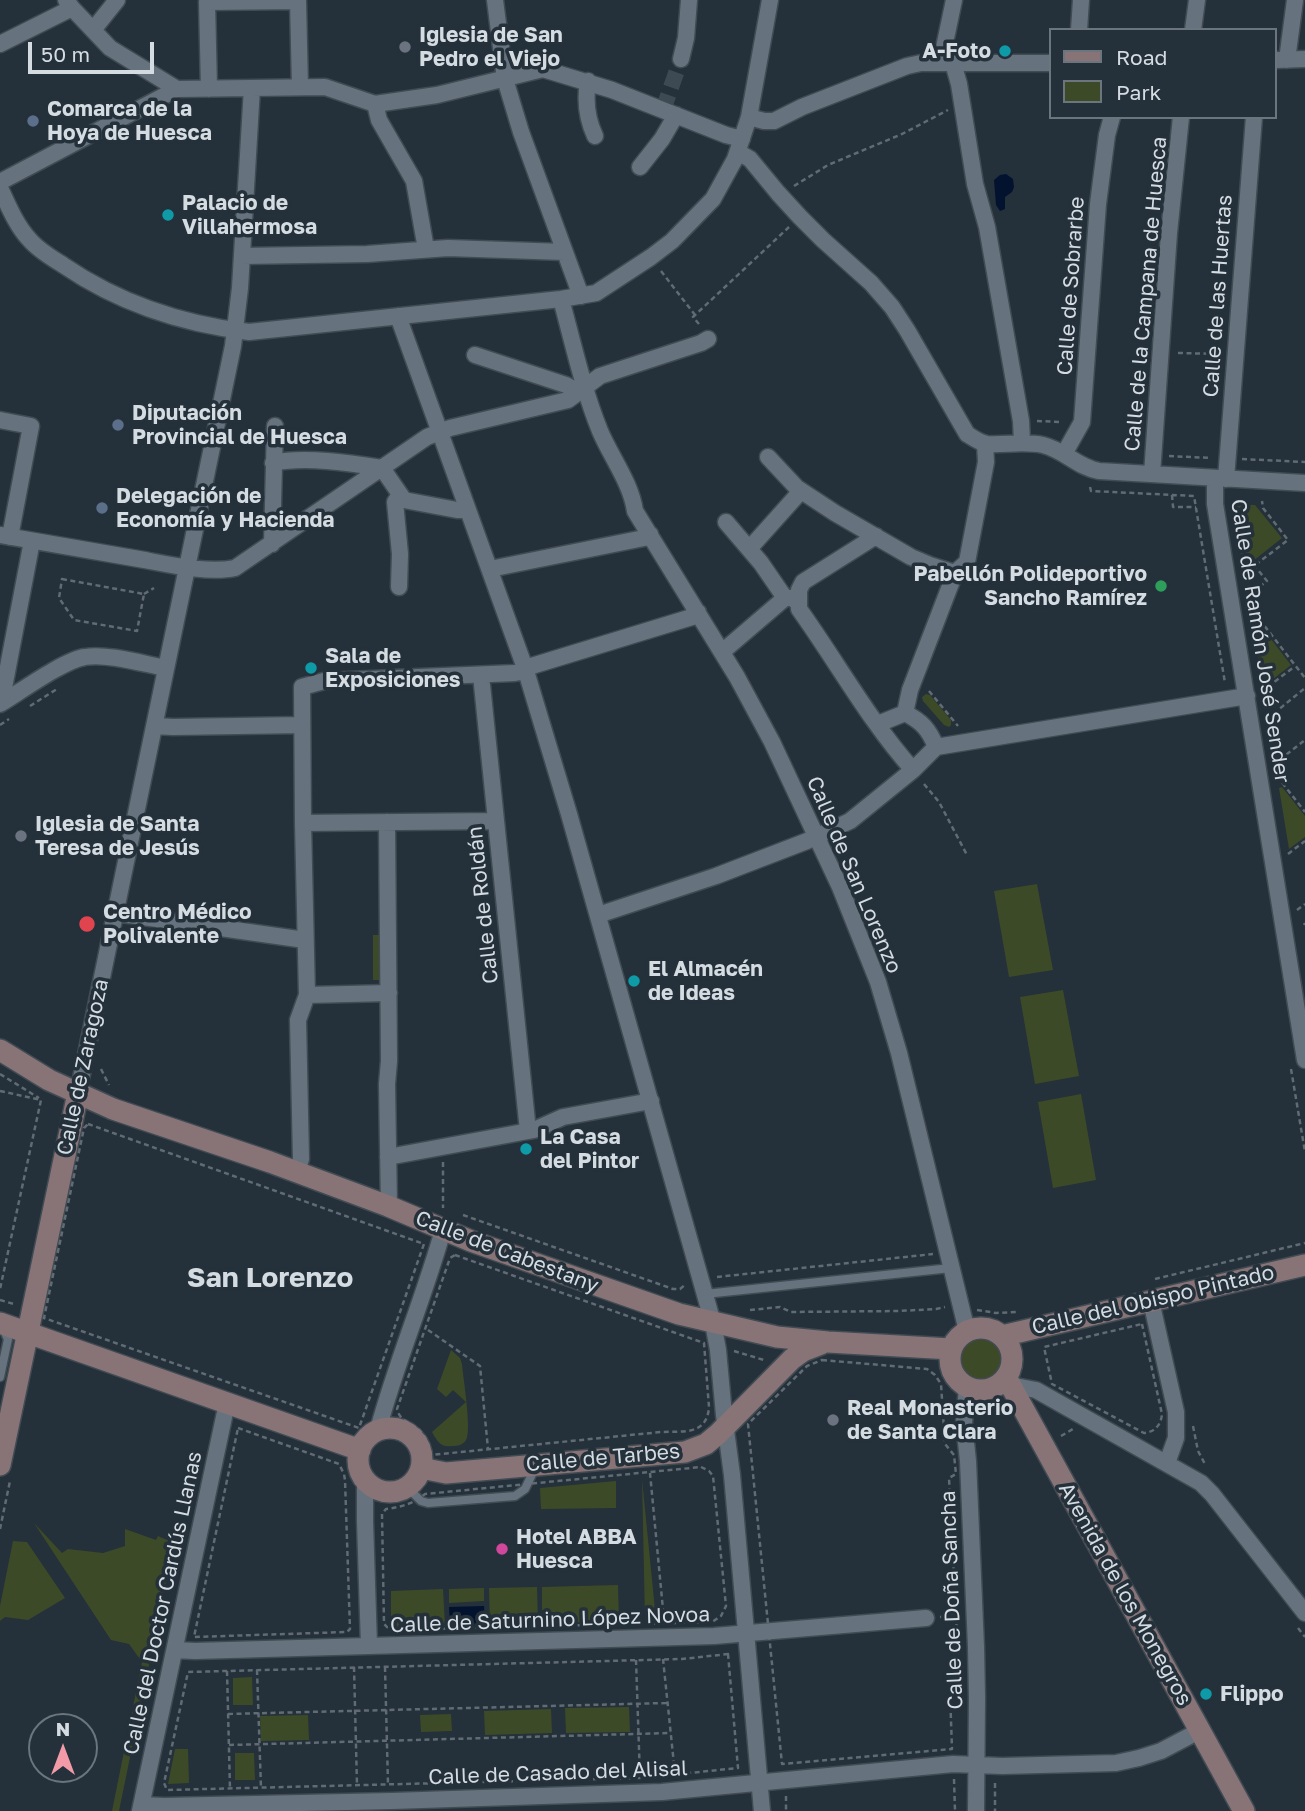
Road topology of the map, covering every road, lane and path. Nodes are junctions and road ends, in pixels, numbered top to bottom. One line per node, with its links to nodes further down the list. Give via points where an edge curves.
1 (117, 0): 13 (street)
2 (495, 0): 20 (street)
3 (690, 0): 15 (street)
4 (770, 0): 29 (street)
5 (954, 0): 18 (street)
6 (1082, 0): 11 (street)
7 (1198, 0): 12 (street)
8 (1295, 0): 17 (street)
9 (304, 1): 22 (street); 25 (street, via 207,2)
10 (69, 4): 13 (street); 14 (street)
11 (1079, 28)
12 (1194, 28)
13 (93, 30): 24 (street, via 110,48)
14 (0, 44)
15 (681, 59)
16 (1305, 59): 17 (street)
17 (1281, 60)
18 (947, 62): 19 (street); 29 (street, via 907,66 774,121); 59 (street, via 959,84)
19 (1050, 63)
20 (505, 79): 21 (street, via 543,69); 26 (street); 43 (street)
21 (588, 81): 28 (street); 33 (street, via 589,124)
22 (306, 87): 23 (street); 26 (street, via 325,87)
23 (252, 88): 25 (street); 41 (street, Calle de Zaragoza)
24 (183, 89): 25 (street); 36 (street)
25 (209, 89)
26 (375, 104): 42 (street, via 379,120 414,181)
27 (948, 110): 38 (path, via 828,165)
28 (676, 115): 34 (street); 35 (street)
29 (749, 117): 34 (street)
30 (1111, 119): 61 (street, Calle de Sobrarbe, via 1098,204 1082,422)
31 (1181, 119): 65 (street, Calle de la Campana de Huesca)
32 (1254, 119): 53 (street, Calle de las Huertas)
33 (595, 136)
34 (740, 145): 38 (street); 45 (street, via 713,199)
35 (640, 167)
36 (0, 182)
37 (0, 188): 50 (street, via 29,239 84,280 159,314)
38 (780, 196): 39 (street)
39 (800, 216): 48 (path); 60 (street, via 892,307 967,435)
40 (202, 233): 41 (path)
41 (243, 235): 44 (street, Calle de Zaragoza)
42 (426, 248): 43 (street); 44 (street)
43 (564, 253): 46 (street)
44 (242, 256): 50 (street, Calle de Zaragoza)
45 (651, 257): 46 (street, via 596,293); 48 (path)
46 (581, 296): 47 (street)
47 (561, 299): 49 (street); 55 (street, Calle de San Lorenzo)
48 (695, 315): 51 (path)
49 (398, 316): 50 (street); 58 (street)
50 (236, 330): 83 (street, Calle de Zaragoza)
51 (708, 339): 55 (street, via 600,376)
52 (1180, 353): 53 (path)
53 (1235, 354): 66 (street, Calle de las Huertas)
54 (475, 355): 55 (street)
55 (582, 389): 58 (street, via 568,400); 76 (street, Calle de San Lorenzo, via 635,511)
56 (0, 421): 77 (street, via 31,426)
57 (275, 426): 63 (street)
58 (439, 432): 64 (street); 74 (street)
59 (1022, 442): 60 (street); 61 (street)
60 (985, 444): 85 (street, via 986,462 967,562)
61 (1064, 454): 65 (street, via 1100,471)
62 (768, 457): 69 (street)
63 (273, 463): 64 (street, via 341,462); 80 (street)
64 (382, 468): 70 (street); 80 (street)
65 (1152, 474): 66 (street)
66 (1220, 478): 67 (street); 104 (street, Calle de Ramón José Sender, via 1215,504)
67 (1305, 482)
68 (1089, 485): 71 (path, via 1091,491)
69 (801, 491): 78 (street); 81 (street)
70 (400, 495): 74 (street, via 404,500); 87 (street, via 395,502)
71 (1172, 495): 73 (path, via 1194,496); 73 (path, via 1173,508)
72 (1262, 501): 82 (path, via 1288,540)
73 (1196, 507): 100 (path)
74 (468, 510): 84 (street)
75 (726, 522): 81 (street)
76 (650, 534): 84 (street); 93 (street, Calle de San Lorenzo)
77 (5, 536): 79 (street)
78 (876, 536): 85 (street, via 911,557); 91 (street, via 803,582)
79 (32, 541): 83 (street); 105 (street)
80 (272, 544): 83 (street, via 228,570)
81 (749, 549): 91 (street)
82 (1254, 565): 86 (path); 90 (path, via 1266,581)
83 (187, 566): 96 (street, Calle de Zaragoza)
84 (490, 569): 97 (street)
85 (956, 573): 107 (street)
86 (1242, 575)
87 (399, 587)
88 (153, 588): 89 (path)
89 (144, 594): 89 (path, via 137,631 74,620 59,598 62,579)
90 (1245, 598)
91 (792, 601): 94 (street); 110 (street)
92 (1247, 603): 95 (path)
93 (698, 612): 94 (street, Calle de San Lorenzo); 97 (street)
94 (722, 652): 124 (street, Calle de San Lorenzo)
95 (1296, 666): 99 (path); 104 (path)
96 (166, 668): 105 (street, via 86,656); 113 (street, Calle de Zaragoza)
97 (526, 670): 98 (street); 131 (street)
98 (481, 676): 112 (street, via 324,681 302,687); 121 (street, Calle de Roldán)
99 (1305, 678)
100 (1225, 683)
101 (64, 684): 106 (path)
102 (924, 686): 114 (path, via 960,727)
103 (1305, 688): 109 (path)
104 (1254, 694): 116 (street); 136 (street, Calle de Ramón José Sender)
105 (5, 696)
106 (22, 712)
107 (905, 713): 110 (street); 116 (street, via 930,732)
108 (11, 718): 111 (path)
109 (1266, 720)
110 (878, 724): 118 (street)
111 (0, 725)
112 (302, 725): 113 (street); 123 (street)
113 (154, 726): 130 (street, Calle de Zaragoza)
114 (951, 729)
115 (1305, 740): 117 (path)
116 (936, 747): 118 (street)
117 (1273, 765)
118 (913, 770): 124 (street, via 850,821); 127 (path, via 939,802)
119 (1275, 773): 120 (path)
120 (1305, 812)
121 (496, 821): 122 (street); 145 (street, Calle de Roldán)
122 (387, 822): 123 (street); 133 (street)
123 (303, 823): 132 (street)
124 (817, 837): 131 (street); 157 (street, Calle de San Lorenzo, via 840,887 900,1053)
125 (1305, 841): 126 (path)
126 (1288, 854)
127 (967, 855)
128 (1305, 904): 129 (path)
129 (1297, 910)
130 (115, 913): 132 (street); 141 (street, Calle de Zaragoza)
131 (598, 915): 143 (street)
132 (305, 940): 134 (street)
133 (389, 993): 134 (street); 147 (street)
134 (307, 995): 149 (street, via 298,1020 301,1159)
135 (0, 1050): 141 (street, Calle de Cabestany)
136 (1297, 1059): 146 (path)
137 (100, 1061): 139 (path)
138 (0, 1074): 142 (path)
139 (112, 1088)
140 (0, 1091): 142 (path)
141 (78, 1093): 149 (street, Calle de Cabestany); 172 (street, Calle de Zaragoza)
142 (41, 1100): 160 (path)
143 (651, 1101): 145 (street, via 564,1117); 162 (street)
144 (84, 1128): 144 (path, via 44,1318 359,1428 424,1244 89,1124)
145 (528, 1131): 147 (street)
146 (1305, 1152)
147 (388, 1157): 150 (street)
148 (443, 1158): 151 (path)
149 (296, 1172): 150 (street, Calle de Cabestany)
150 (389, 1207): 153 (street, Calle de Cabestany)
151 (443, 1208)
152 (460, 1214): 159 (path, via 673,1289)
153 (443, 1230): 167 (street, Calle de Cabestany); 187 (street)
154 (1305, 1243): 161 (path)
155 (938, 1253): 158 (path)
156 (1305, 1265): 161 (street, Calle del Obispo Pintado)
157 (951, 1268): 162 (lane); 171 (street, Calle de San Lorenzo)
158 (710, 1277)
159 (687, 1281)
160 (0, 1289)
161 (1149, 1291): 173 (street, Calle del Obispo Pintado); 192 (street, via 1176,1412 1176,1438)
162 (705, 1294): 167 (street); 168 (street)
163 (951, 1306): 165 (path, via 899,1311 791,1312 780,1307)
164 (971, 1307): 166 (path, via 985,1312)
165 (744, 1311)
166 (1021, 1311)
167 (680, 1314): 168 (street, Calle de Cabestany)
168 (713, 1323): 174 (street, Calle de Cabestany, via 777,1338); 183 (street)
169 (425, 1329): 189 (path, via 480,1366); 189 (path, via 397,1409 399,1416 421,1432 431,1455); 189 (path, via 450,1258 455,1255 704,1343 709,1412 693,1431)
170 (2, 1331): 172 (street); 179 (lane, via 8,1339)
171 (967, 1331): 173 (street, via 985,1328); 176 (street)
172 (28, 1333): 182 (street); 195 (street, Calle de Zaragoza)
173 (1002, 1336): 180 (street, via 1012,1360)
174 (828, 1342): 176 (street, Calle de Cabestany); 183 (street, Calle de Tarbes, via 803,1351)
175 (1058, 1343): 175 (path, via 1044,1347 1052,1384 1141,1433 1158,1426 1162,1414 1142,1324)
176 (951, 1349): 181 (street, via 950,1367)
177 (729, 1350): 178 (path)
178 (767, 1361)
179 (0, 1377)
180 (1008, 1381): 181 (street, via 989,1389); 192 (street, via 1036,1390); 223 (street, Avenida de los Monegros)
181 (967, 1387): 230 (street, Calle de Doña Sancha, via 964,1423 976,1647)
182 (227, 1404): 191 (street); 210 (street, Calle del Doctor Cardús Llanas)
183 (733, 1404): 186 (street, Calle de Tarbes)
184 (1064, 1424): 188 (path, via 1073,1429)
185 (1193, 1424): 197 (path, via 1199,1455)
186 (726, 1426): 190 (street, Calle de Tarbes); 194 (street)
187 (378, 1430): 191 (street); 196 (street, via 395,1428 411,1436 421,1450)
188 (1058, 1438)
189 (488, 1449)
190 (697, 1449): 193 (street, Calle de Tarbes); 194 (street, via 716,1452)
191 (360, 1450): 199 (street, via 358,1462)
192 (1167, 1463): 203 (street, via 1212,1494)
193 (537, 1464): 196 (street, Calle de Tarbes, via 446,1473); 200 (lane)
194 (731, 1464): 207 (street)
195 (0, 1465)
196 (421, 1468): 201 (street)
197 (1208, 1469)
198 (650, 1472): 200 (path); 204 (path); 204 (path, via 701,1467 711,1473 725,1593 724,1612 712,1622)
199 (366, 1480): 201 (street, via 380,1490); 209 (street)
200 (528, 1484): 201 (path); 201 (lane, via 515,1496 428,1503)
201 (413, 1493): 204 (path, via 406,1506 382,1514 384,1624 388,1629)
202 (926, 1618): 206 (street, Calle de Saturnino López Novoa)
203 (1301, 1619): 208 (path)
204 (665, 1623)
205 (345, 1632): 205 (path, via 350,1629 342,1469 339,1464 238,1429 194,1637)
206 (768, 1632): 206 (path, via 782,1764 952,1749 950,1693 963,1692 949,1478 956,1474 954,1455 945,1444 943,1390 931,1371 822,1360 807,1366 748,1424); 207 (street, Calle de Saturnino López Novoa)
207 (747, 1633): 209 (street, Calle de Saturnino López Novoa); 233 (street)
208 (1305, 1637)
209 (369, 1646): 210 (street, Calle de Saturnino López Novoa)
210 (175, 1650): 239 (street, Calle del Doctor Cardús Llanas)
211 (663, 1659): 212 (path); 218 (path); 231 (path, via 728,1654 738,1768)
212 (636, 1660): 213 (path); 217 (path)
213 (385, 1667): 214 (path); 219 (path)
214 (354, 1668): 215 (path); 220 (path)
215 (257, 1670): 216 (path); 221 (path)
216 (227, 1671): 222 (path); 236 (path, via 188,1672 164,1783 167,1790)
217 (638, 1703): 218 (path); 219 (path); 224 (path)
218 (667, 1703): 225 (path)
219 (386, 1710): 220 (path); 226 (path)
220 (355, 1711): 221 (path); 227 (path)
221 (258, 1713): 222 (path); 228 (path)
222 (228, 1714): 229 (path)
223 (1199, 1731): 230 (street, Calle de Casado del Alisal, via 1161,1751 1116,1763); 242 (street, Avenida de los Monegros)
224 (639, 1734): 225 (path); 226 (path); 232 (path)
225 (671, 1734): 231 (path)
226 (387, 1741): 227 (path); 234 (path)
227 (355, 1742): 228 (path); 235 (path)
228 (259, 1744): 229 (path); 237 (path)
229 (229, 1745): 236 (path)
230 (975, 1765): 233 (street, Calle de Casado del Alisal); 241 (street, Calle de Doña Sancha)
231 (675, 1774): 232 (path)
232 (640, 1778): 234 (path)
233 (759, 1783): 238 (street, Calle de Casado del Alisal, via 662,1793); 240 (street)
234 (388, 1784): 235 (path)
235 (357, 1785): 237 (path)
236 (230, 1788): 237 (path)
237 (261, 1788)
238 (374, 1806): 239 (street, Calle de Casado del Alisal)
239 (141, 1808)
240 (762, 1811)
241 (976, 1811)
242 (1244, 1811)

